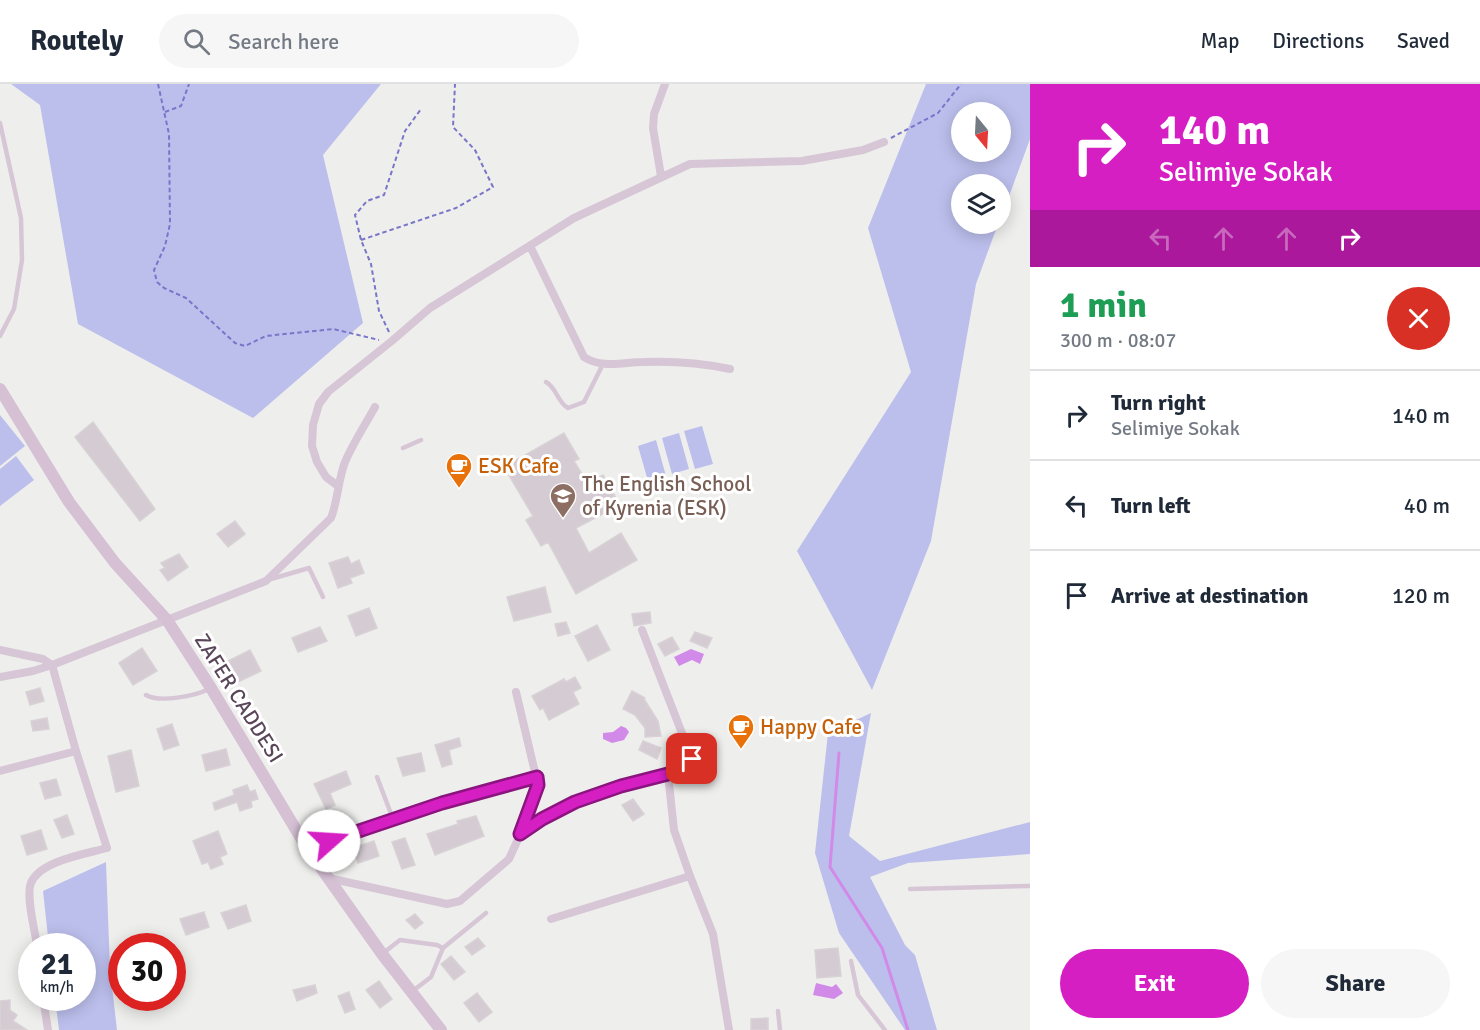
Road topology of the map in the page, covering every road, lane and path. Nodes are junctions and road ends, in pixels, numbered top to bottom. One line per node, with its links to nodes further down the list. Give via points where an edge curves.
1 (158, 84): 7 (path)
2 (189, 84): 7 (path, via 182,106)
3 (455, 84): 11 (path, via 453,127 475,150 493,187 456,208)
4 (665, 84): 10 (street, via 652,128)
5 (961, 84): 9 (path, via 938,113)
6 (421, 109): 11 (path, via 405,131 384,195 367,201 356,215)
7 (165, 112): 14 (path, via 169,134 170,224 154,270 157,282 186,298 235,343 245,346 266,336 333,329)
8 (0, 123): 13 (lane, via 21,219 22,260 14,309)
9 (884, 142): 10 (street, via 863,150 802,161 690,164)
10 (661, 176): 12 (street, via 574,218)
11 (361, 240): 14 (path, via 371,264 379,311)
12 (530, 246): 14 (street, via 430,308); 15 (street, via 584,357)
13 (0, 336)
14 (393, 340): 22 (street, via 328,392 319,404 312,446 326,477)
15 (603, 364): 16 (street, via 704,363); 17 (lane, via 584,402 577,406 562,405)
16 (730, 369)
17 (546, 382)
18 (0, 389): 25 (street, ZAFER CADDESI, via 88,530)
19 (375, 407): 22 (street, via 345,462)
20 (421, 440): 21 (lane)
21 (402, 448)
22 (338, 486): 23 (street, via 331,518)
23 (266, 580): 24 (lane, via 309,568); 25 (street)
24 (323, 597)
25 (167, 620): 28 (street); 30 (street, ZAFER CADDESI)
26 (642, 630): 35 (street, via 692,759)
27 (0, 650): 28 (street, via 43,659)
28 (52, 665): 29 (street); 33 (street)
29 (0, 677)
30 (211, 688): 32 (lane, via 197,695 153,699); 40 (street, ZAFER CADDESI)
31 (516, 692): 37 (street)
32 (146, 695)
33 (76, 751): 34 (street); 47 (street, via 107,848 48,865 30,884)
34 (0, 771)
35 (668, 774): 39 (street, via 575,802); 41 (street, via 674,830)
36 (377, 777): 38 (lane)
37 (537, 777): 38 (street); 39 (street, via 538,785)
38 (393, 819): 40 (street)
39 (520, 834): 42 (street, via 509,859 460,901 447,904)
40 (307, 848): 42 (street, ZAFER CADDESI)
41 (690, 876): 46 (street); 56 (street, via 713,934)
42 (327, 878): 49 (street, ZAFER CADDESI)
43 (1030, 886): 44 (lane)
44 (910, 889)
45 (486, 913): 48 (lane)
46 (551, 919)
47 (35, 933)
48 (442, 948): 49 (lane, via 400,940); 51 (lane, via 431,977)
49 (382, 954): 51 (street, ZAFER CADDESI)
50 (851, 961): 58 (lane, via 858,995)
51 (411, 992): 55 (street, ZAFER CADDESI)
52 (45, 1011): 54 (street)
53 (778, 1011): 57 (lane)
54 (48, 1030)
55 (441, 1030)
56 (729, 1030)
57 (780, 1030)
58 (885, 1030)

